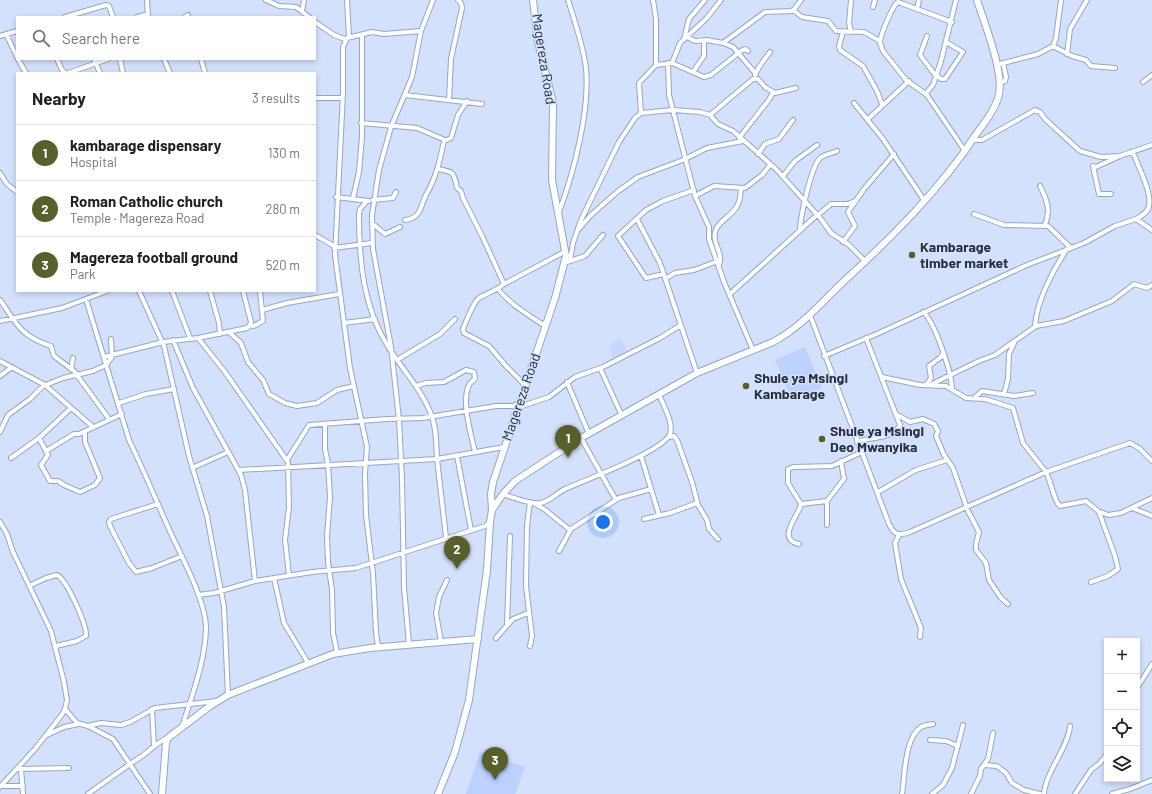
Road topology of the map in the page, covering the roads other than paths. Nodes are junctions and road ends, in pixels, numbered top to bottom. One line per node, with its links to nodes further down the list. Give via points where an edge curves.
1 (147, 0): 27 (street)
2 (266, 0): 24 (street, via 279,6 294,6)
3 (304, 0): 24 (street)
4 (348, 0): 39 (street)
5 (433, 0): 32 (street)
6 (458, 0): 82 (street, via 462,8 452,59)
7 (533, 0): 125 (street, Magereza Road, via 538,42 553,103 552,180)
8 (568, 0): 125 (street, via 585,65 586,95 577,149)
9 (653, 0): 59 (street, via 656,19)
10 (705, 0): 40 (street, via 688,22)
11 (721, 0): 40 (street)
12 (801, 0): 23 (street)
13 (851, 0): 34 (street)
14 (876, 0): 21 (street)
15 (919, 0): 22 (street)
16 (956, 0): 29 (street)
17 (977, 0): 60 (street)
18 (1061, 0): 45 (street)
19 (1087, 0): 50 (street, via 1070,29)
20 (896, 2): 22 (street); 42 (street)
21 (873, 7)
22 (917, 9): 29 (street)
23 (793, 10): 33 (street, via 802,17 828,22 836,30); 44 (street, via 765,12)
24 (302, 11): 28 (street)
25 (82, 15): 26 (street, via 108,5)
26 (112, 16)
27 (147, 16)
28 (308, 16)
29 (952, 22): 43 (street)
30 (316, 23): 39 (street, via 334,35)
31 (16, 31): 35 (street)
32 (421, 31): 36 (street, via 384,34 372,32); 79 (street, via 412,77)
33 (843, 32): 34 (street); 86 (street, via 840,50 864,66)
34 (851, 32): 42 (street, via 864,32)
35 (6, 34): 37 (street); 49 (street)
36 (362, 35): 39 (street); 92 (street)
37 (0, 36)
38 (927, 36): 72 (street, via 920,55)
39 (347, 38): 81 (street, via 343,47)
40 (685, 39): 41 (street); 57 (street, via 678,46)
41 (704, 40): 44 (street); 69 (street, via 704,56)
42 (880, 41): 73 (street, via 883,51)
43 (946, 42): 72 (street); 72 (street, via 963,52 945,79)
44 (723, 43): 48 (street, via 732,46)
45 (1053, 46): 50 (street); 58 (street, via 1038,54)
46 (748, 51): 48 (street, via 744,49)
47 (770, 52): 71 (street)
48 (738, 53): 69 (street, via 711,75 704,77); 71 (street)
49 (16, 54)
50 (1067, 54): 61 (street, via 1086,60 1091,66)
51 (19, 60): 62 (street)
52 (57, 60): 63 (street)
53 (120, 60): 66 (street)
54 (164, 60): 67 (street)
55 (201, 60): 68 (street)
56 (95, 61): 64 (street); 65 (street)
57 (670, 63): 59 (street); 69 (street); 87 (street, via 669,94)
58 (1003, 63): 60 (street); 75 (street, via 1006,77 1005,81)
59 (656, 65): 88 (street, via 639,83)
60 (996, 65): 75 (street)
61 (1115, 68)
62 (25, 72)
63 (64, 72)
64 (70, 72)
65 (100, 72)
66 (123, 72)
67 (170, 72)
68 (205, 72)
69 (693, 72)
70 (1152, 74): 74 (street)
71 (755, 76): 77 (street); 89 (street)
72 (936, 76): 78 (street)
73 (909, 82): 78 (street); 86 (street)
74 (1143, 82)
75 (1000, 83): 96 (street, via 995,106)
76 (796, 88): 77 (street)
77 (773, 92): 94 (street)
78 (926, 93): 101 (street)
79 (405, 95): 82 (street); 93 (street)
80 (316, 98): 81 (street)
81 (342, 98): 118 (street)
82 (449, 100): 83 (street)
83 (467, 101): 85 (street); 95 (street, via 457,118 451,138)
84 (854, 103): 90 (street)
85 (482, 104)
86 (882, 104): 90 (street)
87 (673, 110): 88 (street); 89 (street); 106 (street)
88 (640, 112): 135 (street, via 612,155)
89 (710, 115): 94 (street, via 718,124)
90 (868, 119): 104 (street)
91 (793, 120): 103 (street, via 779,140 765,144)
92 (361, 123): 93 (street); 119 (street, via 359,172)
93 (391, 127): 95 (street, via 417,128); 120 (street)
94 (739, 138): 97 (street)
95 (445, 140): 108 (street)
96 (973, 140): 101 (street); 105 (street, via 982,140 1035,110 1080,151 1101,157)
97 (744, 141): 103 (street); 106 (street, via 707,148)
98 (817, 145): 110 (street, via 795,161)
99 (1152, 145): 102 (street)
100 (837, 151): 121 (street, via 823,156 818,161)
101 (965, 151): 122 (street)
102 (1131, 152): 105 (street); 129 (street, via 1145,182 1150,203 1147,211)
103 (758, 154): 107 (street)
104 (894, 154): 122 (street); 124 (street)
105 (1120, 156): 116 (street, via 1093,166 1099,194)
106 (685, 159): 113 (street); 135 (street, via 631,181 596,210)
107 (770, 165): 110 (street); 112 (street, via 749,186)
108 (438, 169): 130 (street, via 421,209 413,218); 149 (street, via 451,171 453,174 457,188 461,191 462,198 486,242)
109 (0, 173): 114 (street)
110 (783, 176): 121 (street)
111 (1040, 186): 132 (street, via 1048,207)
112 (741, 189): 117 (street, via 714,186); 147 (street, via 737,207 715,230 720,254)
113 (694, 190): 117 (street); 128 (street, via 659,203 644,211)
114 (16, 191)
115 (396, 192): 120 (street, via 393,198)
116 (1111, 194)
117 (695, 196): 147 (street, via 709,227 709,239)
118 (336, 197): 119 (street); 142 (street)
119 (354, 198): 123 (street)
120 (373, 200): 123 (street); 131 (street)
121 (805, 200): 127 (street); 136 (street)
122 (924, 200): 146 (street, via 899,230)
123 (367, 201): 141 (street, via 359,211)
124 (856, 201): 127 (street, via 848,204 831,204); 139 (street, via 848,214 854,227)
125 (558, 214): 144 (street, Magereza Road)
126 (974, 214): 132 (street, via 1004,225)
127 (818, 215): 136 (street); 139 (street, via 831,233)
128 (637, 219): 148 (street, via 657,256); 148 (street, via 618,236 646,278)
129 (1136, 219): 134 (street); 143 (street, via 1115,226)
130 (406, 220)
131 (372, 223): 133 (street, via 385,234); 140 (street)
132 (1046, 225): 143 (street)
133 (400, 227)
134 (1152, 230)
135 (577, 231): 145 (street)
136 (800, 231): 159 (street)
137 (603, 235): 145 (street, via 585,256)
138 (316, 236): 142 (street)
139 (843, 242): 146 (street)
140 (372, 243): 141 (street); 184 (street)
141 (359, 244): 142 (street); 166 (street, via 362,277)
142 (334, 247): 158 (street)
143 (1069, 249): 163 (street); 173 (street, via 1049,280 1036,314)
144 (566, 251): 145 (street, Magereza Road); 149 (street)
145 (568, 262): 169 (street, Magereza Road)
146 (866, 262): 164 (street)
147 (719, 263): 148 (street); 159 (street)
148 (664, 277): 172 (street)
149 (504, 284): 151 (street)
150 (1152, 286): 173 (street, via 1147,288 1134,284 1112,301 1064,322)
151 (498, 289): 169 (street, via 534,319 542,324); 201 (street, via 478,300 463,331 489,346 508,369 523,383)
152 (104, 292): 160 (street)
153 (139, 292): 182 (street)
154 (172, 292): 176 (street)
155 (210, 292): 175 (street)
156 (243, 292): 171 (street)
157 (260, 292): 162 (street)
158 (339, 294): 162 (street); 170 (street)
159 (730, 294): 183 (street)
160 (86, 299): 165 (street, via 62,308); 188 (street)
161 (0, 300): 165 (street)
162 (262, 310): 171 (street, via 263,321 254,326)
163 (923, 312): 178 (street); 185 (street, via 933,326)
164 (810, 315): 183 (street, via 780,338); 187 (street)
165 (11, 318): 167 (street); 194 (street, via 29,336 42,345 51,346 54,356)
166 (375, 319): 170 (street); 184 (street)
167 (0, 320)
168 (455, 320): 190 (street, via 440,334)
169 (547, 322): 201 (street, Magereza Road)
170 (344, 323): 205 (street)
171 (250, 325): 174 (street, via 244,330)
172 (681, 325): 195 (street); 196 (street)
173 (1035, 327): 180 (street)
174 (230, 332): 175 (street); 205 (street, via 240,343 248,362 263,380 270,394 285,403 298,406 317,403 337,390)
175 (220, 334): 177 (street)
176 (190, 338): 177 (street); 181 (street)
177 (198, 338): 242 (street)
178 (866, 338): 187 (street); 200 (street)
179 (111, 339): 186 (street)
180 (1016, 339): 198 (street, via 994,355); 211 (street, via 1009,354 1008,381)
181 (173, 340): 182 (street); 235 (street, via 193,388)
182 (163, 342): 186 (street); 208 (street)
183 (753, 350): 196 (street)
184 (391, 352): 190 (street); 222 (street)
185 (943, 353): 198 (street); 204 (street, via 929,366 931,378)
186 (112, 354): 188 (street); 192 (street)
187 (824, 356): 232 (street)
188 (104, 357): 192 (street)
189 (73, 358): 194 (street)
190 (397, 360): 206 (street)
191 (0, 361): 193 (street)
192 (106, 365): 197 (street); 213 (street)
193 (12, 367): 199 (street); 203 (street)
194 (71, 368): 197 (street)
195 (600, 368): 202 (street); 219 (street)
196 (697, 373): 210 (street)
197 (76, 375): 203 (street); 221 (street)
198 (950, 375): 204 (street); 207 (street)
199 (0, 376)
200 (882, 377): 204 (street); 218 (street)
201 (526, 382): 214 (street, Magereza Road)
202 (568, 382): 214 (street, via 549,397 519,407); 228 (street)
203 (45, 385): 215 (street); 227 (street, via 9,414)
204 (928, 385): 207 (street)
205 (354, 386): 223 (street)
206 (416, 386): 216 (street, via 444,382 466,370 472,370 476,377 468,385); 220 (street)
207 (952, 388): 212 (street, via 966,398)
208 (174, 389): 213 (street, via 146,394); 250 (street)
209 (1032, 393): 211 (street, via 1014,396)
210 (659, 394): 219 (street); 229 (street, via 671,426)
211 (1004, 394): 212 (street, via 982,391)
212 (973, 399): 252 (street, via 988,400 1013,408 1023,443)
213 (119, 403): 217 (street)
214 (518, 403): 216 (street, via 514,406 498,405); 233 (street, Magereza Road)
215 (71, 408): 225 (street); 230 (street)
216 (466, 411): 220 (street); 236 (street)
217 (122, 414): 221 (street); 262 (street, via 129,440)
218 (896, 414): 232 (street, via 900,425 898,429); 243 (street, via 910,422 923,419 934,424 938,431 936,436)
219 (622, 416): 228 (street)
220 (432, 417): 222 (street); 241 (street)
221 (109, 419): 225 (street)
222 (399, 419): 223 (street); 245 (street)
223 (361, 420): 224 (street); 247 (street, via 367,446)
224 (325, 424): 242 (street, via 308,426); 248 (street)
225 (93, 427): 226 (street)
226 (85, 431): 234 (street, via 74,434); 234 (street, via 85,442 100,477 98,482 86,490 78,492 58,480 50,481 41,465 47,457)
227 (0, 432)
228 (589, 434): 231 (street)
229 (669, 437): 239 (street); 260 (street, via 675,437 680,447)
230 (38, 438): 234 (street); 240 (street)
231 (581, 438): 253 (street); 256 (street, via 515,481)
232 (857, 442): 237 (street)
233 (504, 447): 236 (street); 266 (street, Magereza Road, via 491,488)
234 (46, 451)
235 (228, 452): 250 (street); 251 (street)
236 (474, 452): 238 (street)
237 (862, 452): 244 (street); 255 (street)
238 (457, 456): 241 (street); 274 (street)
239 (641, 456): 253 (street); 254 (street)
240 (11, 458)
241 (437, 459): 245 (street); 278 (street)
242 (287, 460): 249 (street)
243 (947, 460): 255 (street, via 916,470); 264 (street, via 953,468)
244 (841, 461): 261 (street, via 844,479); 263 (street, via 830,467 789,468 788,483)
245 (401, 462): 247 (street); 282 (street)
246 (1152, 462): 252 (street, via 1139,448 1130,443)
247 (366, 463): 248 (street); 284 (street, via 366,515)
248 (328, 466): 249 (street); 285 (street)
249 (288, 467): 251 (street); 286 (street, via 289,507 286,540)
250 (192, 468): 292 (street, via 206,516)
251 (239, 470): 289 (street, via 245,490)
252 (1046, 472): 264 (street); 267 (street, via 1058,505 1086,501)
253 (601, 474): 258 (street); 259 (street, via 563,490 543,502)
254 (651, 489): 258 (street); 268 (street)
255 (878, 492): 276 (street, via 892,529)
256 (503, 494): 259 (street); 266 (street)
257 (1152, 498): 265 (street)
258 (616, 500): 275 (street)
259 (531, 502): 275 (street); 295 (street, via 527,526)
260 (697, 502): 268 (street); 279 (street, via 707,520 708,529)
261 (827, 502): 263 (street); 273 (street)
262 (158, 504): 283 (street); 283 (street, via 110,520 115,536 136,572)
263 (801, 504): 280 (street, via 801,509 789,529 792,540)
264 (967, 507): 276 (street); 294 (street, via 979,532 976,547 986,563 989,580)
265 (1132, 508): 267 (street, via 1112,515); 269 (street)
266 (492, 510): 272 (street, Magereza Road)
267 (1099, 512): 290 (street, via 1118,569)
268 (659, 515): 270 (street)
269 (1152, 516)
270 (644, 519)
271 (0, 522): 291 (street)
272 (490, 522): 274 (street); 299 (street, Magereza Road, via 488,563)
273 (827, 525)
274 (472, 530): 278 (street)
275 (570, 530): 281 (street)
276 (899, 535): 298 (street, via 895,543 901,579 921,628)
277 (510, 536): 296 (street)
278 (446, 537): 282 (street)
279 (718, 539)
280 (799, 544)
281 (559, 551)
282 (404, 552): 284 (street); 301 (street)
283 (182, 556): 293 (street)
284 (371, 563): 285 (street); 304 (street)
285 (329, 570): 286 (street); 305 (street, via 333,597 333,633)
286 (289, 576): 287 (street)
287 (274, 578): 289 (street); 306 (street, via 282,619)
288 (447, 580): 300 (street, via 439,597 436,613)
289 (255, 581): 292 (street)
290 (1091, 582)
291 (29, 586): 302 (street); 302 (street, via 57,575 63,579 81,614 86,636)
292 (222, 591): 293 (street); 311 (street)
293 (198, 595): 313 (street, via 205,617 206,632 199,673)
294 (1008, 604)
295 (528, 613): 296 (street, via 513,619); 303 (street, via 532,636)
296 (508, 625): 297 (street)
297 (496, 638)
298 (920, 638)
299 (478, 639): 300 (street); 340 (street, Magereza Road, via 469,700 455,752)
300 (442, 642): 301 (street)
301 (408, 644): 304 (street)
302 (56, 646): 314 (street, via 67,695)
303 (530, 646)
304 (378, 647): 305 (street)
305 (337, 652): 306 (street)
306 (308, 663): 311 (street)
307 (1152, 664): 308 (street)
308 (1147, 672): 309 (street); 310 (street)
309 (1152, 672)
310 (1140, 683)
311 (228, 695): 312 (street)
312 (218, 701): 313 (street); 321 (street)
313 (189, 704): 315 (street); 321 (street)
314 (65, 709): 316 (street, via 74,722); 323 (street)
315 (152, 709): 319 (street, via 123,725 101,723); 326 (street)
316 (79, 724): 319 (street); 323 (street, via 64,727)
317 (933, 724): 341 (street, via 919,728 913,738 907,755)
318 (963, 725): 327 (street)
319 (88, 726): 329 (street, via 113,739)
320 (1070, 726): 345 (street)
321 (182, 727): 324 (street)
322 (993, 733): 330 (street, via 988,759)
323 (44, 737): 331 (street)
324 (168, 738): 326 (street); 339 (street)
325 (930, 740): 327 (street, via 946,741)
326 (154, 746): 329 (street)
327 (958, 746): 342 (street, via 952,768 943,785)
328 (1104, 758): 346 (street, via 1091,770)
329 (129, 763): 337 (street); 338 (street)
330 (984, 766): 343 (street, via 980,769 980,776); 344 (street, via 997,766 1006,773 1012,783 1024,790)
331 (19, 768): 332 (street); 334 (street); 335 (street)
332 (69, 768)
333 (1152, 780): 347 (street)
334 (23, 786): 335 (street); 336 (street)
335 (1, 787)
336 (23, 794)
337 (88, 794)
338 (150, 794)
339 (162, 794)
340 (438, 794)
341 (902, 794)
342 (932, 794)
343 (971, 794)
344 (1040, 794)
345 (1044, 794)
346 (1075, 794)
347 (1112, 794)

